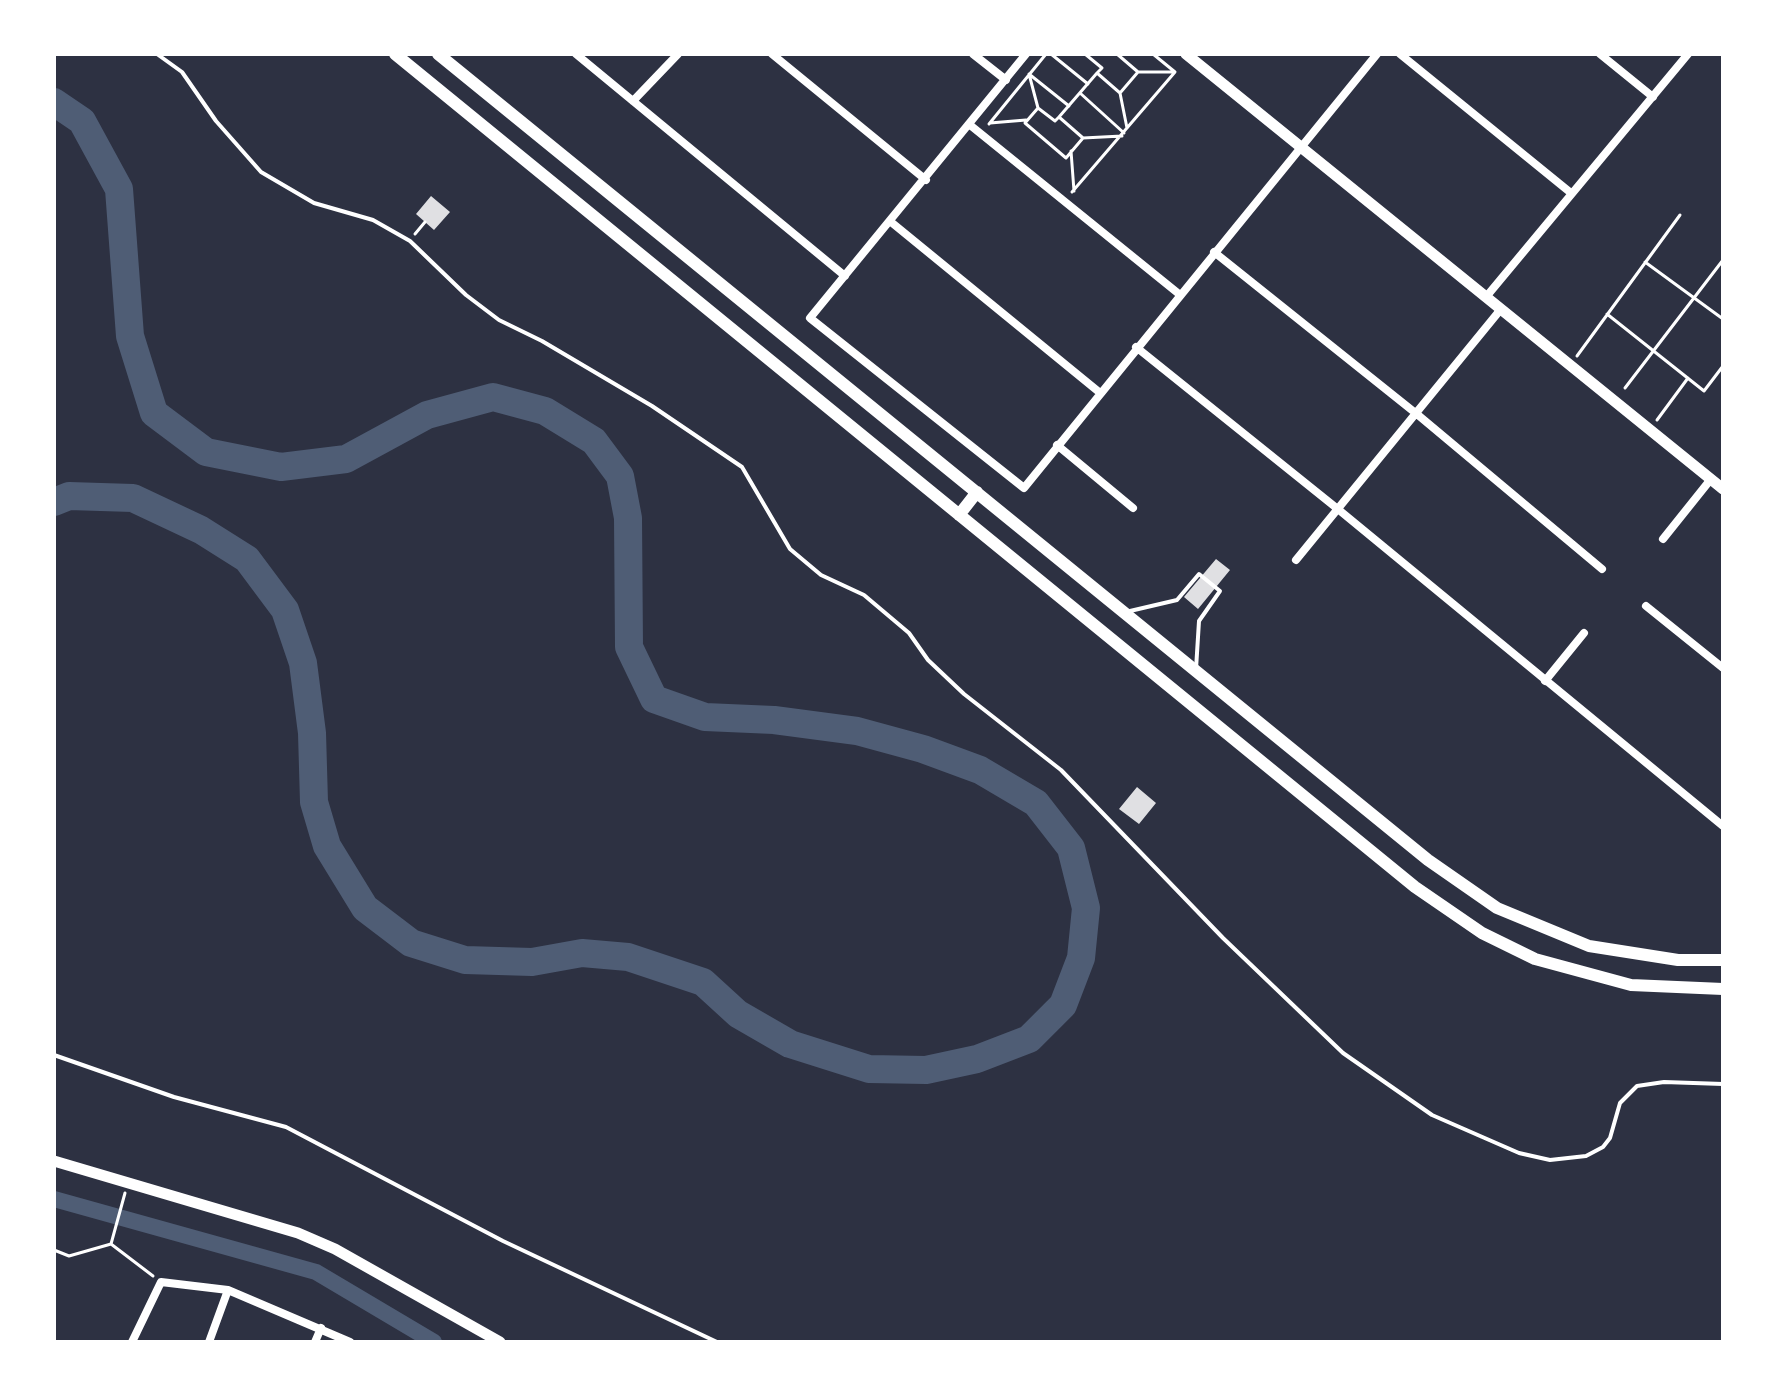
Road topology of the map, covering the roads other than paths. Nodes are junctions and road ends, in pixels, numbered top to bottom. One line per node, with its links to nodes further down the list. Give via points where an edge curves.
1 (157, 54): 50 (lane, via 182,72 261,172 314,203 373,220 410,241 499,320 640,399 742,467 790,549 821,575 864,595 909,633 964,694 1072,780 1223,938 1343,1053 1432,1115 1519,1153 1550,1160 1586,1156 1603,1147 1620,1103 1637,1086)
2 (395, 54): 36 (main road)
3 (438, 54): 33 (main road)
4 (576, 54): 16 (street)
5 (678, 54): 16 (street)
6 (772, 54): 19 (street)
7 (973, 54): 14 (street)
8 (1026, 54): 14 (street)
9 (1186, 54): 18 (street)
10 (1377, 54): 18 (street)
11 (1400, 54): 20 (street)
12 (1600, 54): 15 (street)
13 (1688, 54): 15 (street)
14 (1006, 80): 17 (street)
15 (1653, 97): 20 (street)
16 (633, 101): 23 (street)
17 (970, 125): 19 (street); 24 (street)
18 (1302, 148): 22 (street); 25 (street)
19 (926, 180): 21 (street)
20 (1571, 193): 25 (street)
21 (891, 222): 23 (street); 28 (street)
22 (1214, 252): 24 (street); 29 (street)
23 (845, 276): 30 (street, via 810,318 1024,488)
24 (1179, 294): 27 (street)
25 (1486, 297): 26 (street)
26 (1501, 309): 29 (street); 31 (street)
27 (1136, 347): 28 (street); 35 (street)
28 (1099, 392): 30 (street)
29 (1418, 415): 35 (street); 39 (street)
30 (1057, 445): 34 (street)
31 (1711, 479): 32 (street); 37 (street)
32 (1723, 489)
33 (977, 492): 36 (main road); 41 (main road)
34 (1133, 508)
35 (1339, 510): 38 (street); 45 (street)
36 (959, 515): 48 (main road, via 1415,887 1482,933 1535,959 1631,985)
37 (1663, 539)
38 (1296, 560)
39 (1602, 569)
40 (1646, 606): 43 (street)
41 (1124, 612): 44 (main road); 44 (lane, via 1177,600 1199,574 1220,591 1199,621)
42 (1584, 633): 45 (street)
43 (1723, 668)
44 (1196, 671): 47 (main road, via 1428,860 1497,908 1589,946 1678,960)
45 (1545, 681): 46 (street)
46 (1723, 826)
47 (1723, 960)
48 (1723, 989)
49 (54, 1055): 59 (lane, via 174,1097 286,1127 503,1241)
50 (1723, 1084)
51 (54, 1161): 58 (street, via 298,1233)
52 (228, 1290): 53 (street); 54 (street, via 161,1282); 55 (street)
53 (321, 1328): 56 (street); 57 (street)
54 (132, 1342)
55 (209, 1342)
56 (315, 1342)
57 (350, 1342)
58 (500, 1342)
59 (717, 1342)

